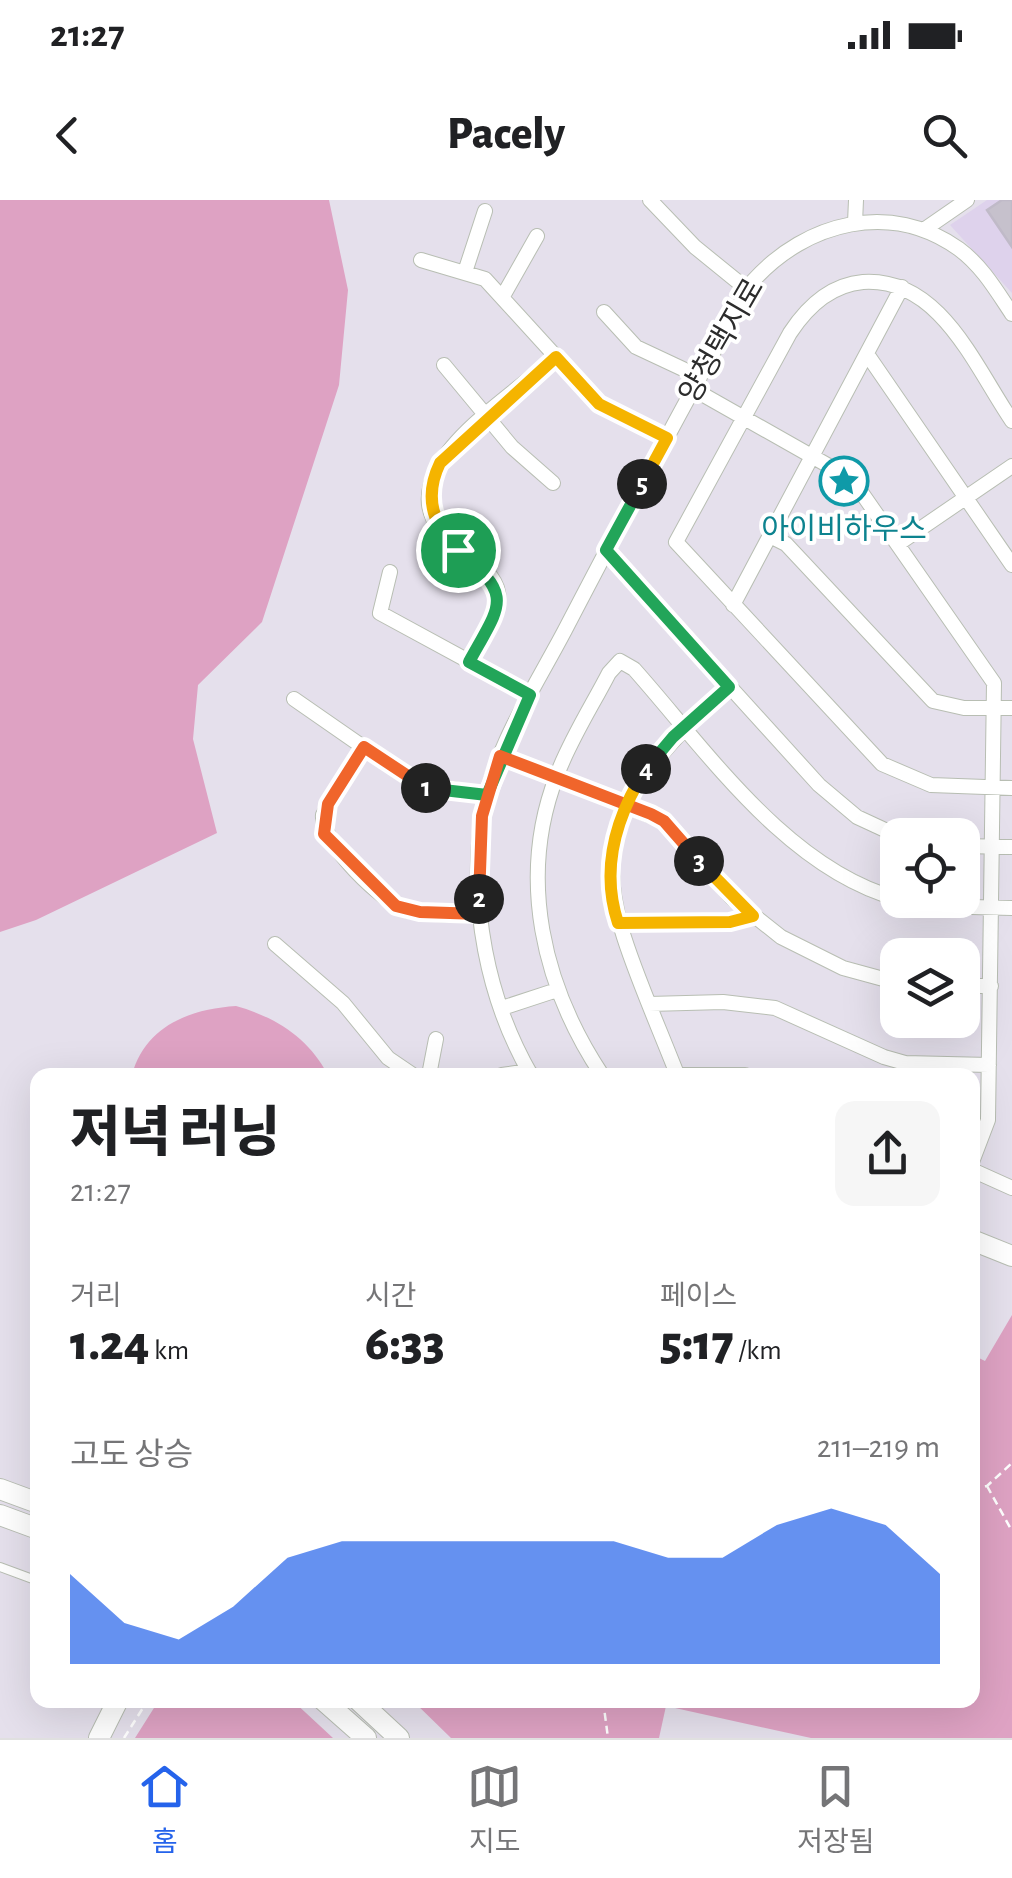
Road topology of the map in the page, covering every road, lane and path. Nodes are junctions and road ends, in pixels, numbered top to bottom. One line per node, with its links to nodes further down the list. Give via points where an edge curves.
1 (650, 200): 11 (street)
2 (856, 200): 5 (street)
3 (967, 200): 6 (street)
4 (485, 211): 9 (street)
5 (855, 223): 6 (street, 양청택지로); 11 (street, 양청택지로, via 798,241)
6 (926, 229): 14 (street, 양청택지로, via 972,260)
7 (537, 236): 12 (street)
8 (421, 260): 9 (street)
9 (465, 272): 12 (street)
10 (902, 287): 15 (street); 20 (street, via 854,283 811,305); 21 (street, via 934,308)
11 (748, 290): 18 (street, 양청택지로)
12 (503, 296): 16 (street)
13 (604, 312): 18 (street, via 636,347)
14 (1012, 314)
15 (867, 354): 23 (street); 26 (street)
16 (556, 357): 19 (street); 22 (street, via 599,404)
17 (444, 365): 19 (street)
18 (697, 383): 20 (street); 22 (street, 양청택지로)
19 (486, 417): 25 (street); 33 (street, via 440,463 431,496 445,537 497,587 497,608)
20 (744, 417): 23 (street); 32 (street, via 676,542)
21 (1012, 420)
22 (667, 438): 29 (street, 양청택지로)
23 (813, 454): 27 (street); 28 (street, via 852,480)
24 (1012, 466): 26 (street)
25 (553, 483)
26 (966, 498): 28 (street); 30 (street)
27 (770, 536): 32 (street); 37 (street, via 786,544 924,695 945,705)
28 (898, 544): 37 (street, via 994,683)
29 (606, 550): 34 (street); 35 (street, 양청택지로)
30 (1012, 565)
31 (390, 572): 33 (street, via 380,613)
32 (733, 605): 42 (street, via 882,764 932,785)
33 (469, 662): 35 (street)
34 (729, 687): 38 (street); 46 (street, via 838,802)
35 (530, 695): 40 (street, 양청택지로)
36 (294, 699): 39 (street)
37 (1004, 708): 42 (street)
38 (685, 726): 41 (street, via 620,661); 45 (street, via 646,768); 50 (street, via 804,852)
39 (364, 747): 44 (street, via 426,788); 54 (street, via 323,815 330,842 396,906)
40 (500, 756): 41 (street); 44 (street, 양청택지로)
41 (556, 778): 45 (street); 61 (street, via 537,876)
42 (995, 788): 43 (street); 48 (street)
43 (1012, 788)
44 (487, 795): 54 (street, 양청택지로, via 478,853)
45 (626, 805): 55 (street, via 664,821); 56 (street, via 611,861)
46 (880, 826)
47 (980, 847): 48 (street)
48 (994, 847): 49 (street); 52 (street)
49 (1012, 847)
50 (880, 893)
51 (980, 906): 52 (street)
52 (993, 907): 53 (street); 60 (street)
53 (1012, 908)
54 (480, 914): 63 (street, 양청택지로)
55 (753, 916): 56 (street); 58 (street, via 811,954)
56 (618, 923): 62 (street)
57 (274, 944): 66 (street)
58 (880, 977)
59 (980, 986): 60 (street)
60 (991, 986): 65 (street)
61 (557, 990): 63 (street); 69 (street)
62 (649, 1004): 65 (street, via 775,1008 884,1058); 70 (street)
63 (502, 1008): 68 (street, 양청택지로)
64 (436, 1039): 67 (street)
65 (989, 1065): 71 (street, via 988,1120)
66 (402, 1068)
67 (430, 1068)
68 (528, 1068)
69 (598, 1068)
70 (672, 1068)
71 (980, 1141)
72 (980, 1174): 73 (street)
73 (1012, 1188)
74 (980, 1243): 75 (main road)
75 (1012, 1256)
76 (1012, 1463): 77 (path)
77 (987, 1486): 78 (path); 83 (path)
78 (980, 1487)
79 (0, 1490): 80 (main road)
80 (30, 1501)
81 (0, 1515): 82 (main road)
82 (30, 1526)
83 (1012, 1531)
84 (0, 1567): 85 (lane)
85 (30, 1578)
86 (114, 1708): 91 (main road)
87 (143, 1708): 92 (path)
88 (333, 1708): 93 (main road)
89 (367, 1708): 94 (main road)
90 (604, 1708): 95 (path)
91 (98, 1738)
92 (124, 1738)
93 (366, 1738)
94 (399, 1738)
95 (608, 1738)

